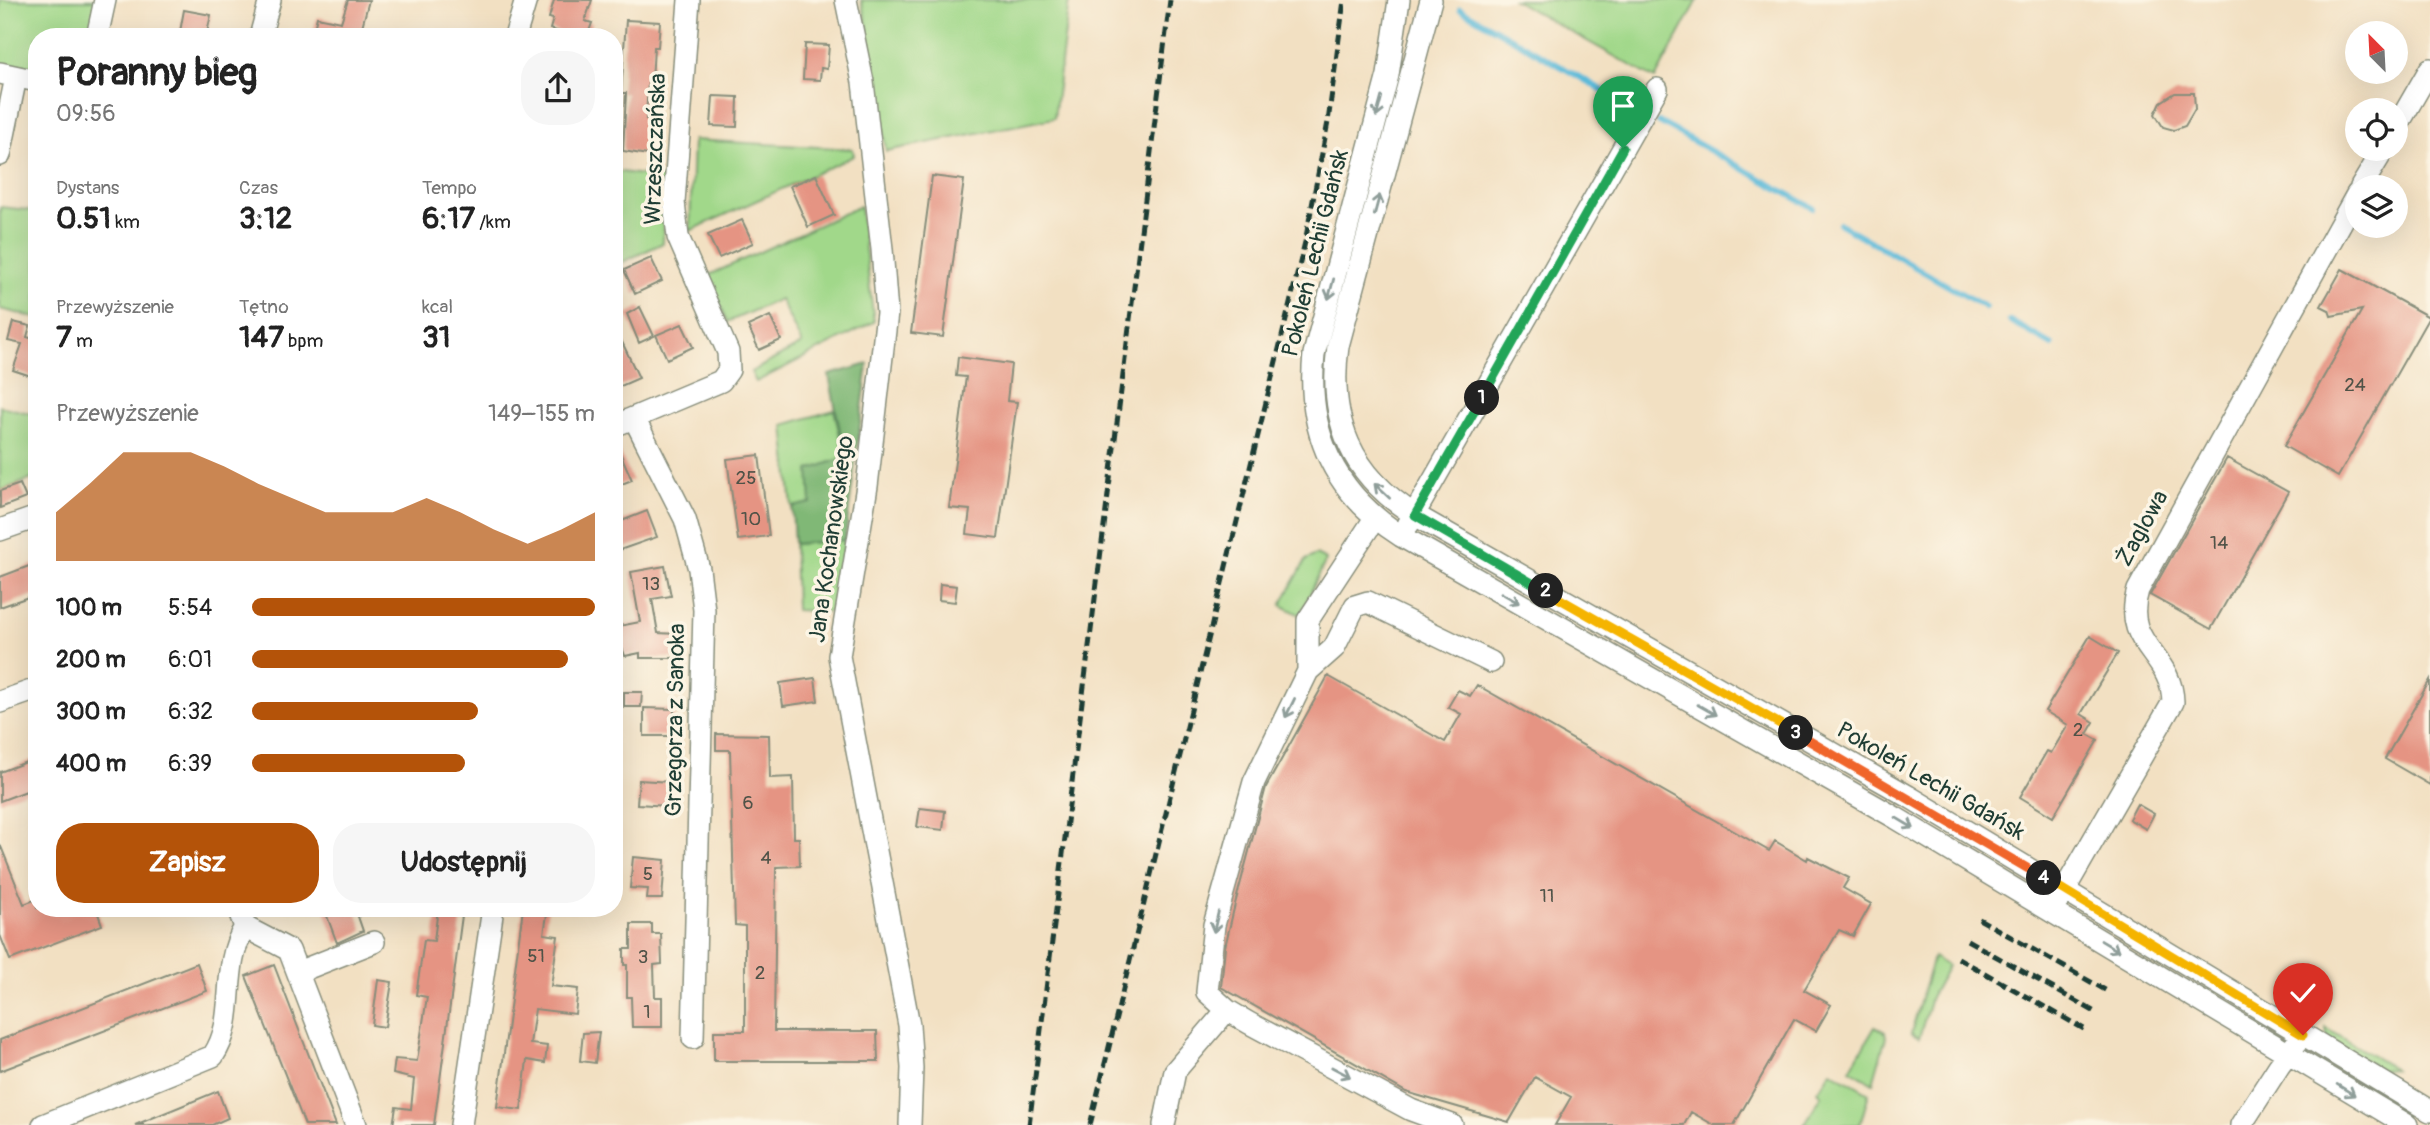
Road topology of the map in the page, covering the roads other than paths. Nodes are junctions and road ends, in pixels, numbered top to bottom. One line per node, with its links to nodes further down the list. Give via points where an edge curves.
1 (105, 0): 8 (street)
2 (271, 0): 9 (street)
3 (526, 0): 10 (street)
4 (689, 0): 17 (street, Wrzeszczańska, via 674,202 678,237 728,352 729,370 721,381)
5 (846, 0): 43 (street, Jana Kochanowskiego, via 863,82 887,313 867,486 839,656 909,1025)
6 (1399, 0): 19 (street, Pokoleń Lechii Gdańsk, one-way to 19, via 1388,75 1311,376 1315,420 1331,463 1356,500)
7 (1431, 0): 18 (street, Pokoleń Lechii Gdańsk, one-way to 7, via 1382,492 1350,448 1338,411 1335,370)
8 (99, 28)
9 (263, 28)
10 (518, 28)
11 (2430, 69): 14 (street)
12 (18, 77): 15 (street)
13 (1657, 89): 18 (street)
14 (2408, 107)
15 (0, 155)
16 (2345, 216): 29 (street, Żaglowa, via 2138,590 2134,619 2181,701)
17 (624, 422): 37 (street, Grzegorza z Sanoka, via 685,519 704,610)
18 (1415, 515): 22 (street); 27 (street, Pokoleń Lechii Gdańsk)
19 (1375, 518): 22 (street, Pokoleń Lechii Gdańsk); 24 (street, via 1308,620)
20 (28, 520): 21 (street)
21 (0, 530)
22 (1401, 536): 28 (street, Pokoleń Lechii Gdańsk, one-way to 28)
23 (1491, 662): 24 (street, via 1368,602 1355,607 1334,648)
24 (1308, 671): 35 (street, one-way to 35, via 1254,782 1214,925 1207,992)
25 (28, 692): 26 (street)
26 (0, 702)
27 (1768, 717): 28 (street); 29 (street, Pokoleń Lechii Gdańsk)
28 (1757, 738): 30 (street, Pokoleń Lechii Gdańsk, one-way to 30)
29 (2064, 890): 30 (street, Żaglowa); 36 (street)
30 (2052, 911): 38 (street, one-way to 38)
31 (492, 917): 42 (street)
32 (241, 918): 34 (street, via 289,950); 40 (street, via 230,964 226,1028 213,1056)
33 (374, 942): 34 (street)
34 (298, 972): 41 (street)
35 (1227, 1010): 44 (street, via 1174,1071); 45 (street, one-way to 45, via 1411,1110)
36 (2303, 1035): 38 (street); 39 (street)
37 (693, 1038)
38 (2288, 1054): 46 (street); 47 (street, one-way to 47)
39 (2430, 1111)
40 (43, 1125)
41 (356, 1125)
42 (461, 1125)
43 (910, 1125)
44 (1164, 1125)
45 (1452, 1125)
46 (2241, 1125)
47 (2407, 1125)

